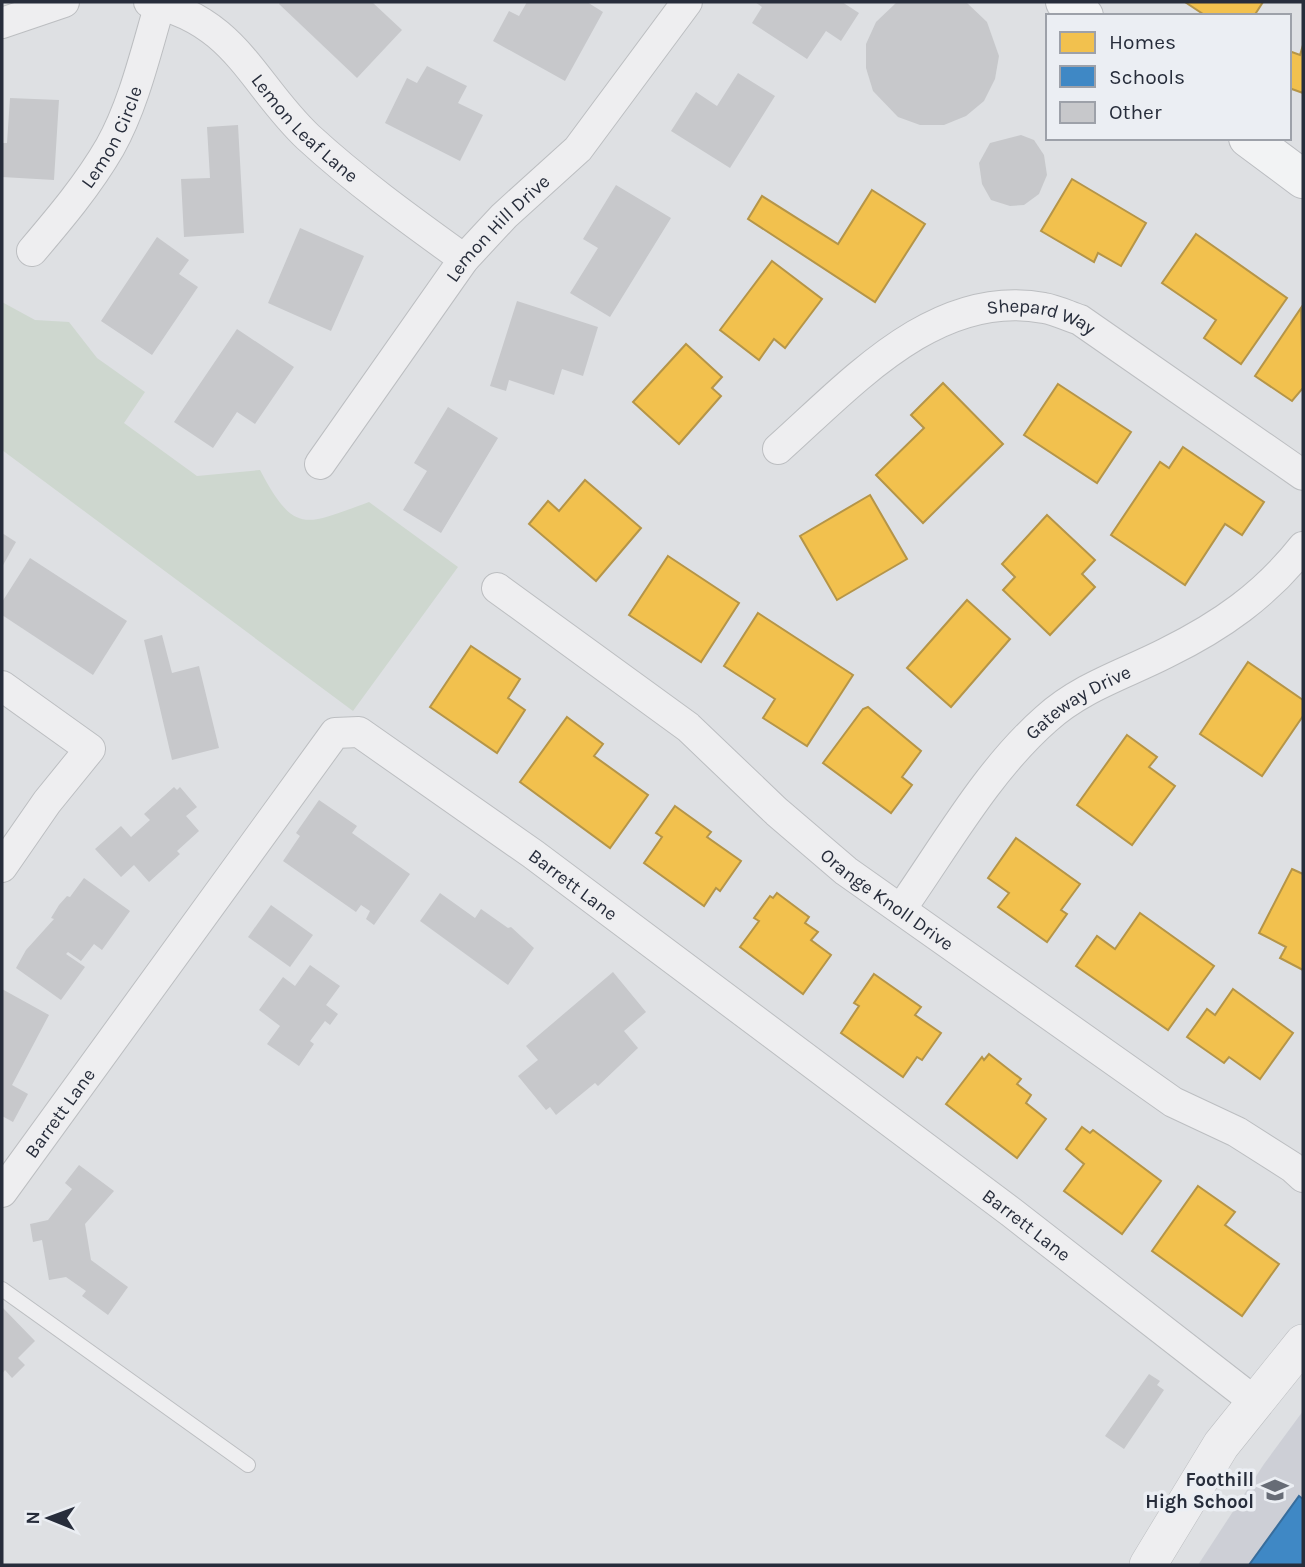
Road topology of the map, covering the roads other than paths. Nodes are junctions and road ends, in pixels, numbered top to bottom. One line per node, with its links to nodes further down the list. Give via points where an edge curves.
1 (64, 2): 6 (street)
2 (687, 2): 10 (street, Lemon Hill Drive, via 578,149)
3 (1065, 2): 5 (main road)
4 (155, 3): 9 (street, Lemon Circle, via 133,92 111,145 81,192); 10 (street, Lemon Leaf Lane, via 217,32 256,72 305,135 358,181)
5 (1081, 14)
6 (2, 23)
7 (1251, 140): 8 (main road)
8 (1303, 179)
9 (32, 251)
10 (464, 259): 12 (street, Lemon Hill Drive)
11 (778, 449): 13 (street, Shepard Way, via 867,368 904,341 954,316 1020,305 1080,320)
12 (320, 464)
13 (1303, 475)
14 (1303, 547): 18 (street, Gateway Drive, via 1266,590 1238,613 1165,654 1092,685 1046,719 1001,767)
15 (497, 588): 18 (street, Orange Knoll Drive, via 688,727 846,871)
16 (2, 686): 17 (street, via 90,749)
17 (2, 867)
18 (901, 909): 19 (street, Orange Knoll Drive, via 1173,1102 1237,1132)
19 (1303, 1177)
20 (2, 1192): 23 (street, Barrett Lane, via 335,733 359,732 533,854 1011,1212)
21 (2, 1289): 24 (lane)
22 (1303, 1343): 23 (street)
23 (1254, 1401): 25 (street, via 1190,1493)
24 (248, 1465)
25 (1148, 1565)

